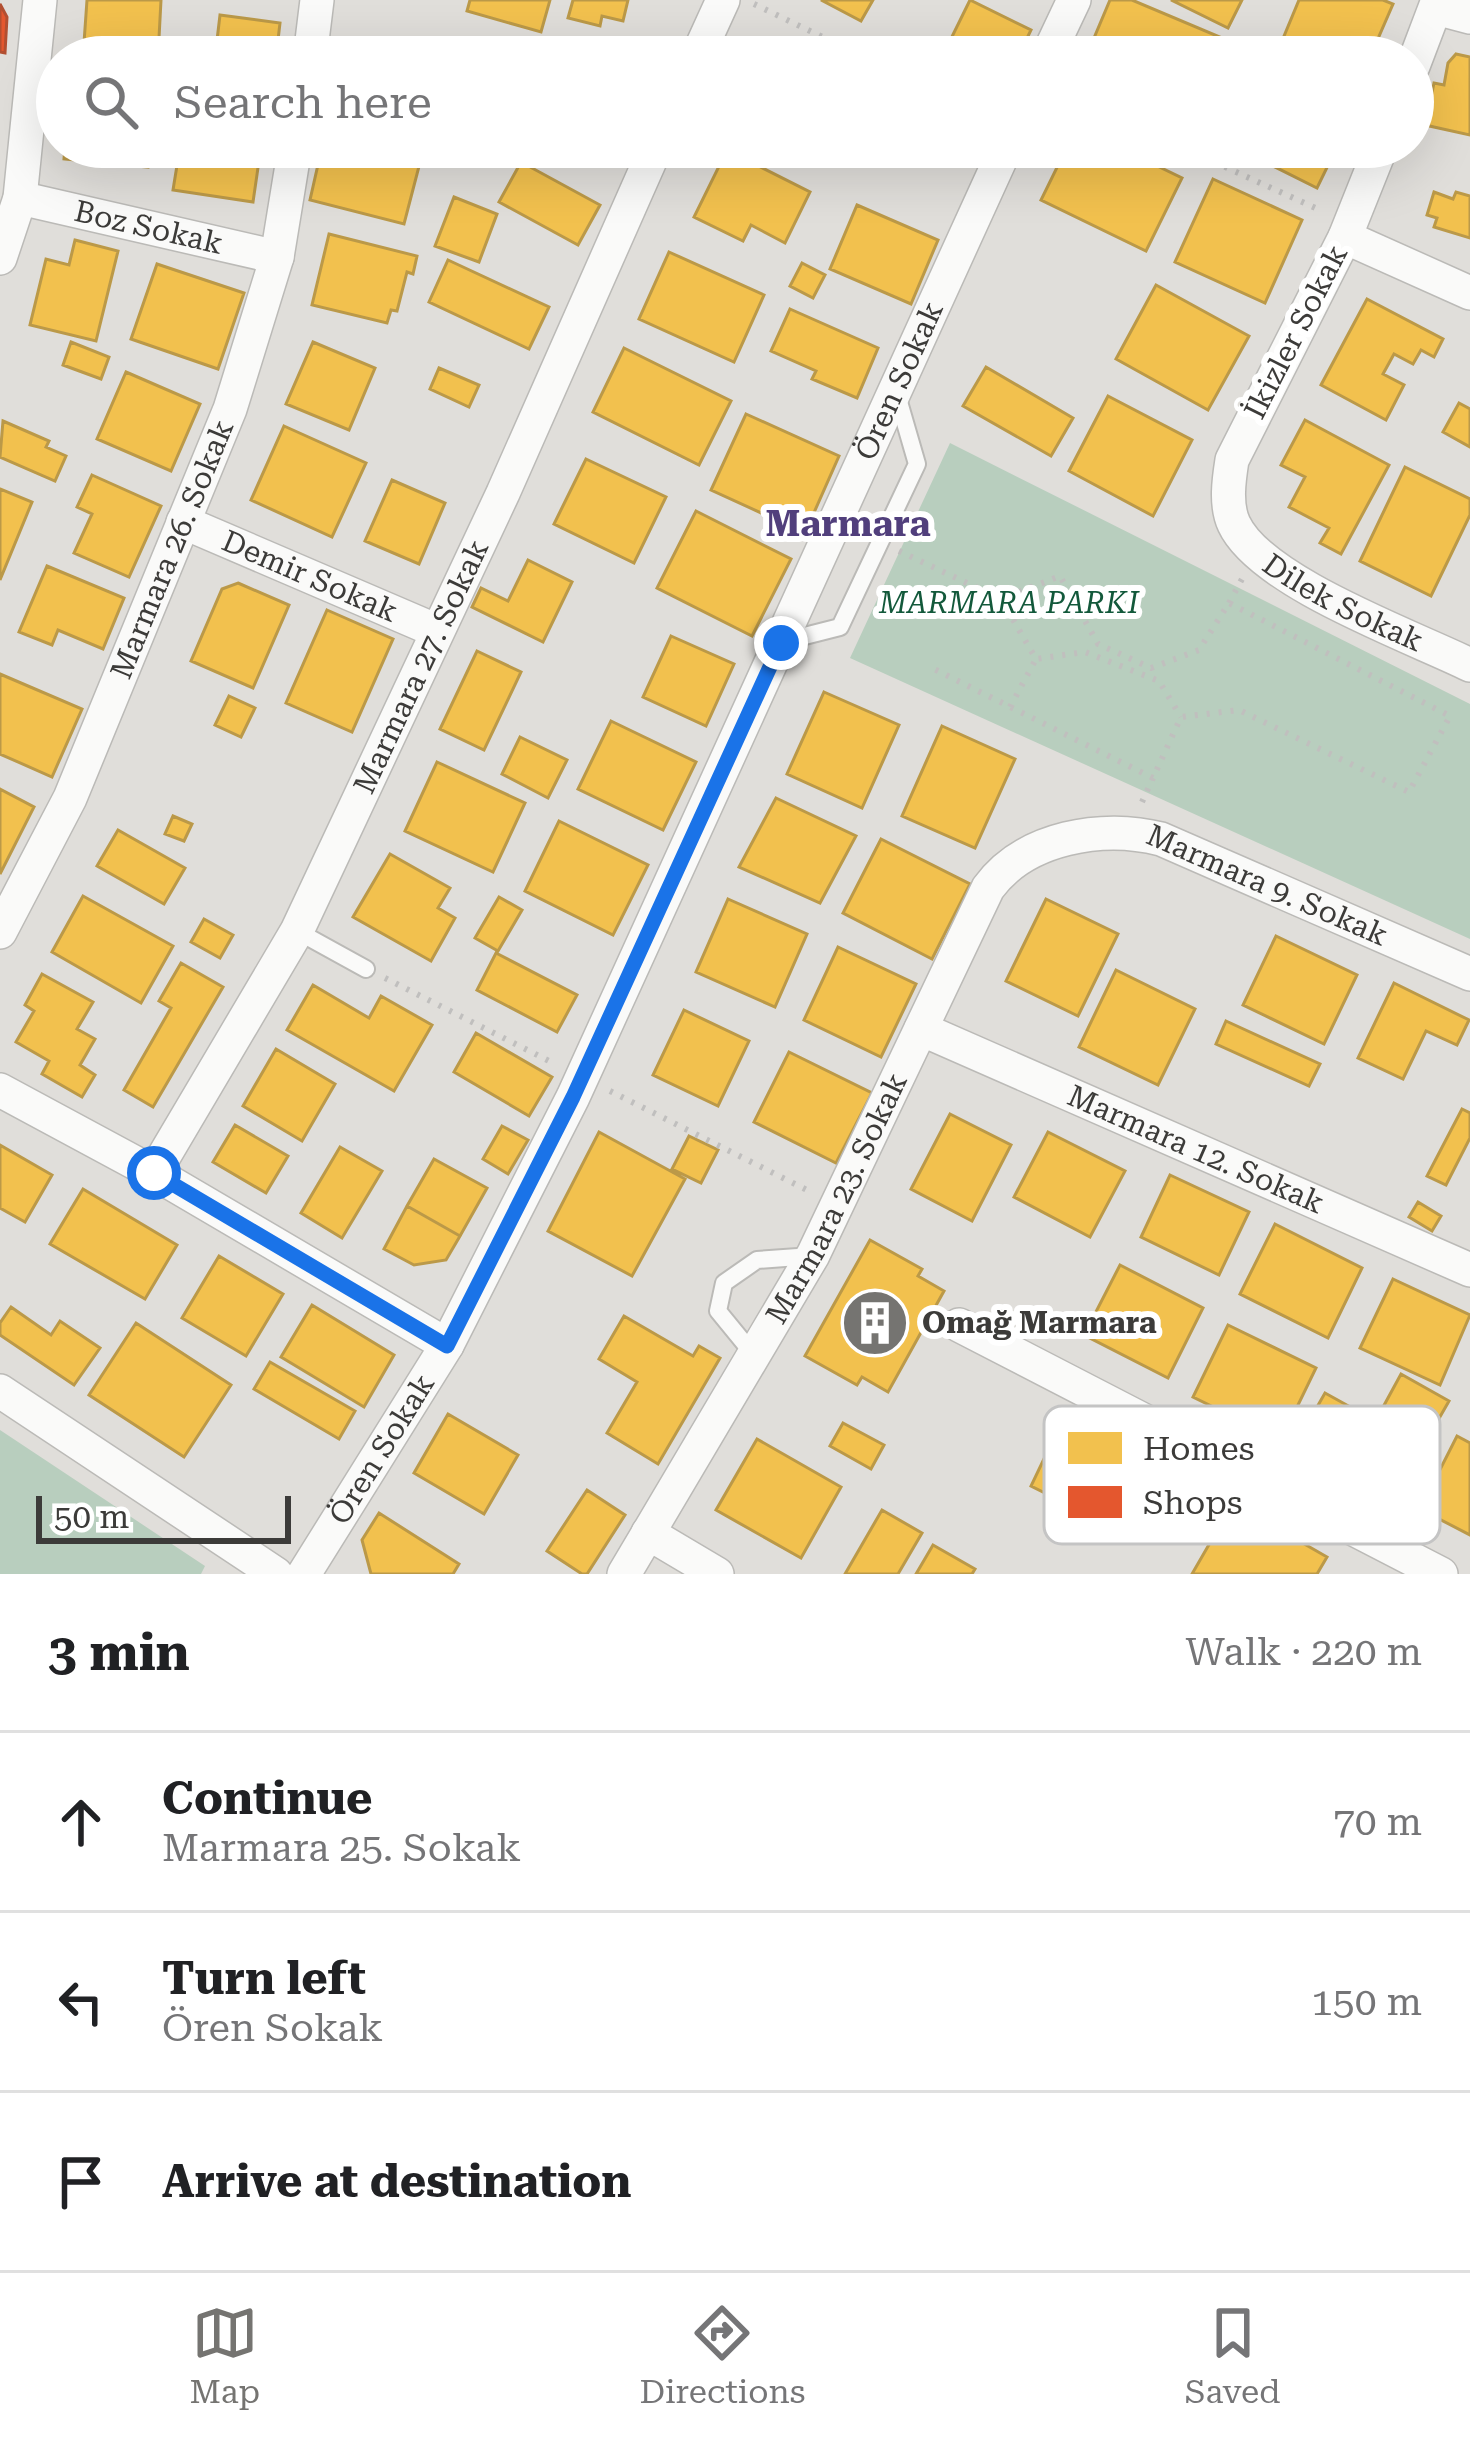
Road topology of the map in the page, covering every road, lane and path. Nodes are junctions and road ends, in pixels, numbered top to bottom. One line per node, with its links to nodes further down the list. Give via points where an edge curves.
1 (40, 0): 8 (street)
2 (317, 0): 9 (street)
3 (723, 0): 10 (street)
4 (746, 0): 11 (path)
5 (1074, 0): 12 (street)
6 (1437, 4): 7 (street); 13 (street)
7 (1470, 16)
8 (36, 36)
9 (313, 36)
10 (707, 36)
11 (821, 36)
12 (1057, 36)
13 (1425, 36)
14 (36, 40): 20 (street)
15 (292, 168): 22 (street, Marmara 26. Sokak)
16 (647, 168): 30 (street, Marmara 27. Sokak)
17 (997, 168): 25 (street, Ören Sokak)
18 (1223, 168): 21 (path)
19 (1373, 168): 21 (street, İkizler Sokak)
20 (20, 198): 22 (street, Boz Sokak); 23 (street)
21 (1348, 230): 24 (street); 26 (street, İkizler Sokak, via 1232,460)
22 (278, 257): 27 (street, Marmara 26. Sokak, via 230,409)
23 (0, 258)
24 (1470, 293)
25 (896, 394): 31 (street, Ören Sokak); 31 (lane, via 917,464 840,627)
26 (1232, 521): 33 (street, Dilek Sokak, via 1287,577)
27 (183, 522): 30 (street, Demir Sokak); 39 (street, Marmara 26. Sokak, via 70,798)
28 (924, 563): 29 (path)
29 (1001, 599): 32 (path); 36 (path, via 1060,576 1098,644 1151,668 1199,650 1229,603 1450,716 1409,792 1239,710)
30 (437, 631): 38 (street, Marmara 27. Sokak)
31 (781, 643): 48 (street, Ören Sokak, via 573,1097)
32 (1036, 659): 35 (path); 36 (path, via 1085,652 1159,681)
33 (1470, 665)
34 (930, 668): 35 (path)
35 (1010, 707): 36 (path, via 1153,778)
36 (1181, 717)
37 (1058, 842): 41 (street, Marmara 9. Sokak, via 1116,833 1161,839); 42 (street, Marmara 23. Sokak, via 1025,852 999,872)
38 (297, 931): 40 (lane); 44 (street, Marmara 27. Sokak)
39 (0, 932)
40 (366, 969)
41 (1470, 974)
42 (921, 1029): 45 (street, Marmara 23. Sokak); 46 (street, Marmara 12. Sokak)
43 (0, 1090): 44 (street)
44 (154, 1173): 48 (street)
45 (813, 1256): 49 (street, Marmara 23. Sokak); 49 (lane, via 757,1260 724,1283 718,1312)
46 (1470, 1270)
47 (959, 1325): 51 (street)
48 (447, 1346): 56 (street, Ören Sokak)
49 (754, 1355): 52 (street, Marmara 23. Sokak)
50 (0, 1390): 55 (street)
51 (1114, 1406)
52 (648, 1534): 57 (street, Marmara 23. Sokak); 58 (street)
53 (1377, 1544): 54 (street)
54 (1383, 1547): 59 (street); 60 (street)
55 (276, 1574)
56 (304, 1574)
57 (624, 1574)
58 (717, 1574)
59 (1362, 1574)
60 (1441, 1574)

